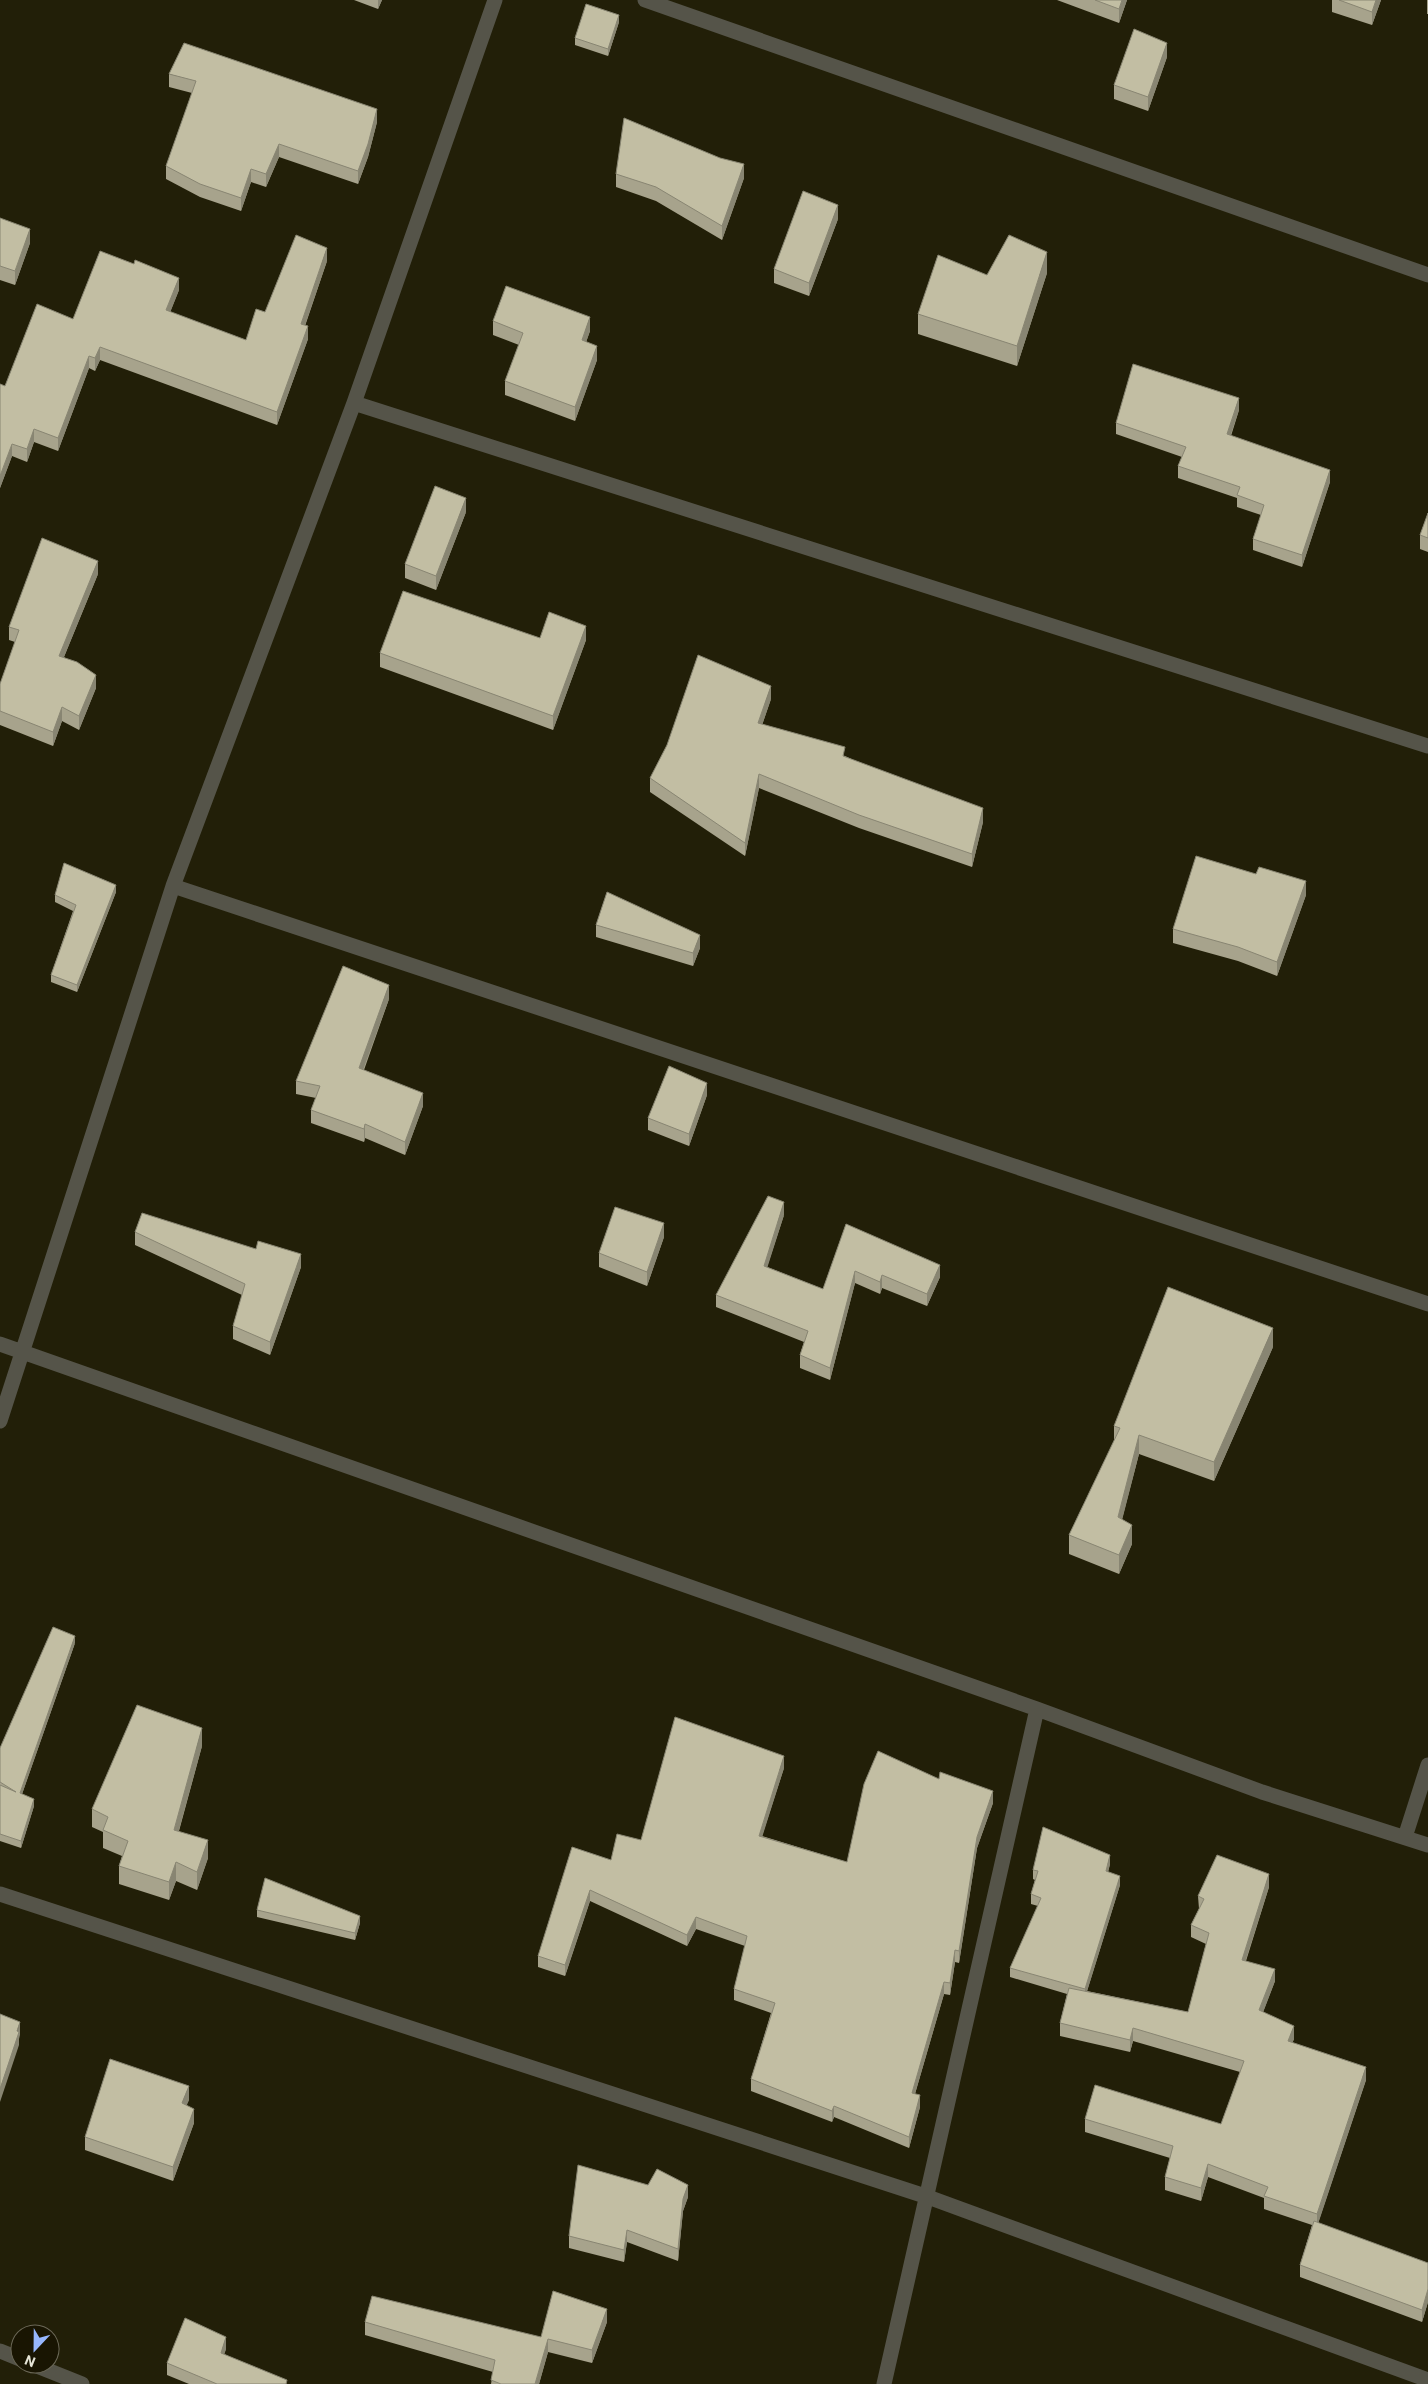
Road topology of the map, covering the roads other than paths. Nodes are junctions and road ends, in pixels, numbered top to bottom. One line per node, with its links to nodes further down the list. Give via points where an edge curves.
1 (495, 0): 4 (street)
2 (645, 0): 3 (street)
3 (1428, 275)
4 (354, 403): 5 (street); 6 (street)
5 (1428, 746)
6 (173, 886): 7 (street); 9 (street)
7 (1428, 1304)
8 (0, 1344): 9 (street)
9 (22, 1351): 10 (street); 11 (street)
10 (0, 1421)
11 (1038, 1709): 13 (street, via 1262,1792); 16 (street)
12 (1428, 1765): 13 (street)
13 (1405, 1837): 14 (street)
14 (1428, 1845)
15 (0, 1894): 16 (street)
16 (928, 2197): 18 (street); 20 (street)
17 (57, 2374): 19 (street)
18 (1428, 2380)
19 (82, 2384)
20 (884, 2384)

